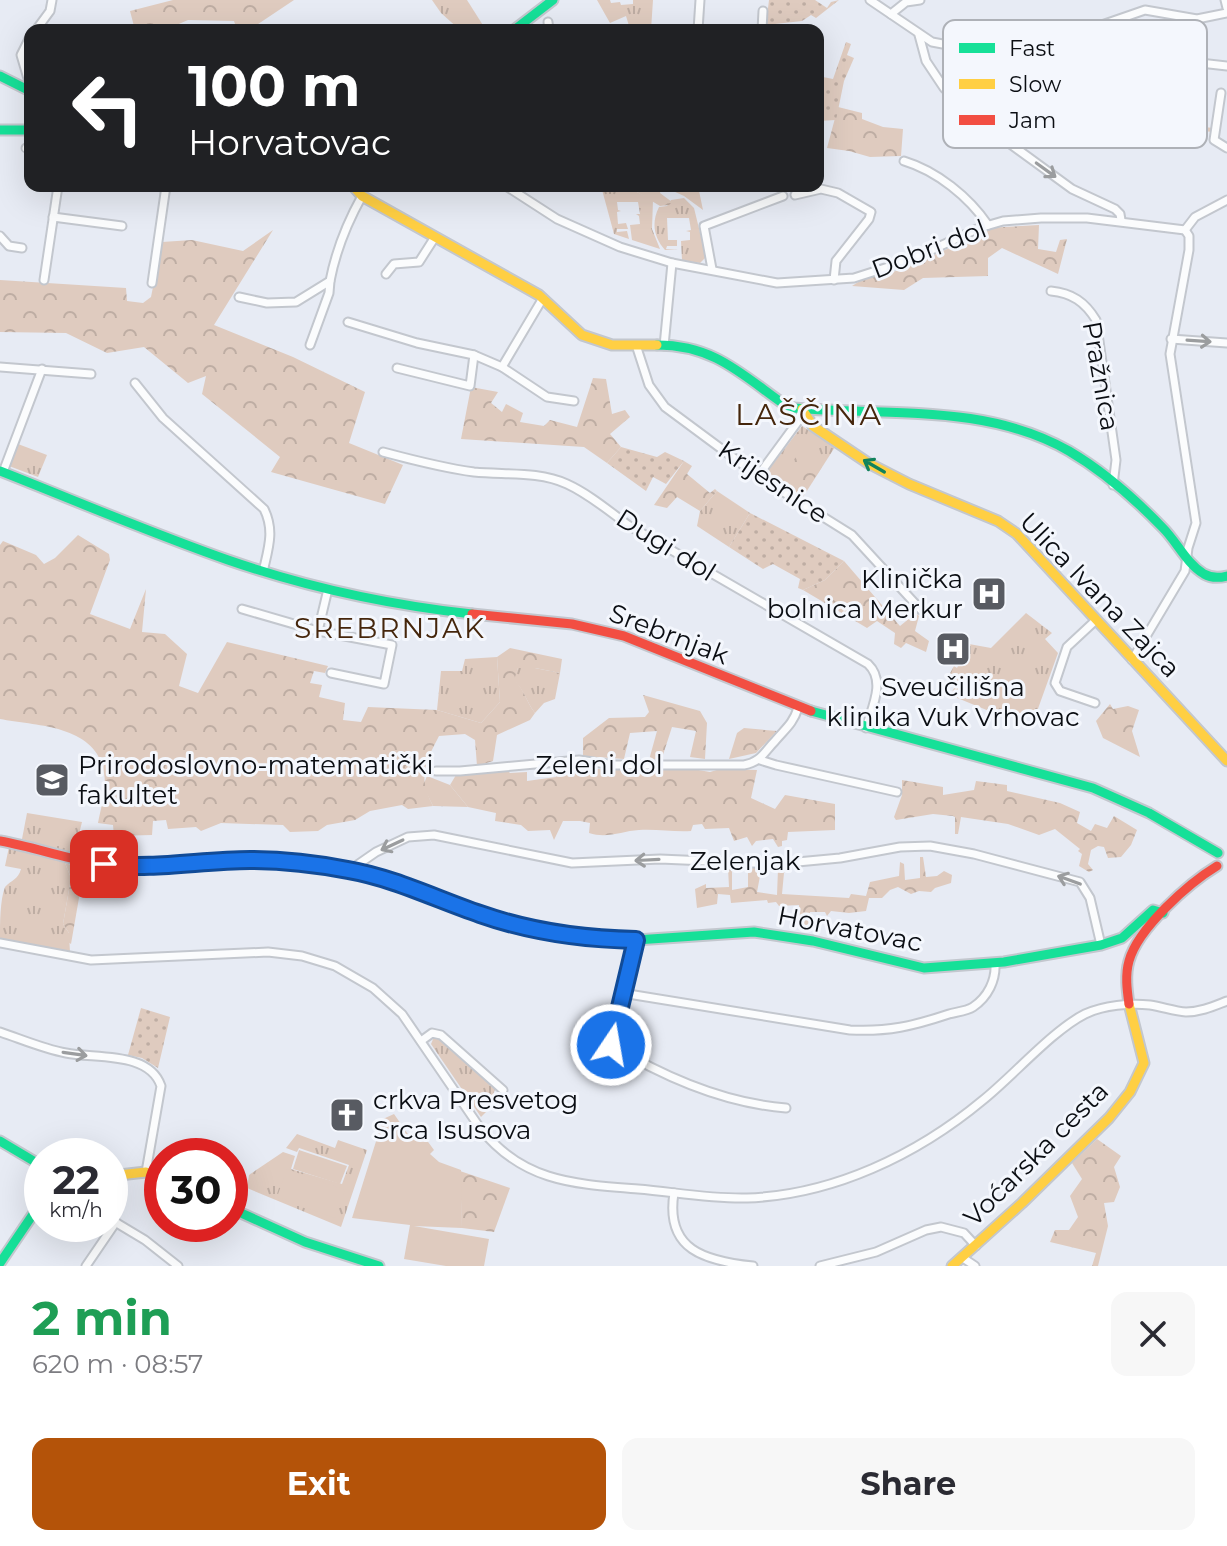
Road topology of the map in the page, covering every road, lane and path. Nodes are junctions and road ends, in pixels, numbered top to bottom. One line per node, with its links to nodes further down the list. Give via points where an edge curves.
1 (52, 0): 11 (street)
2 (553, 0): 12 (main road)
3 (700, 0): 13 (street)
4 (870, 0): 9 (street)
5 (920, 0): 9 (street, via 906,2)
6 (1225, 0): 8 (street)
7 (763, 11): 14 (street)
8 (1227, 11): 10 (street, via 1197,19 1145,10)
9 (891, 14): 15 (street)
10 (1116, 20)
11 (40, 24)
12 (522, 24)
13 (698, 24)
14 (762, 24)
15 (919, 35): 16 (street); 20 (street, one-way to 20, via 926,61)
16 (943, 45)
17 (1207, 64): 18 (street)
18 (1227, 66)
19 (0, 76): 21 (main road)
20 (943, 86)
21 (24, 88)
22 (1221, 93): 26 (street, via 1214,140)
23 (0, 130): 24 (main road)
24 (24, 130)
25 (1016, 148): 39 (street, one-way to 39, via 1080,194 1115,209)
26 (1227, 148)
27 (904, 161): 40 (street, via 948,184)
28 (824, 190): 50 (street, Dobri dol, via 871,212 836,261)
29 (57, 192): 38 (street)
30 (165, 192): 52 (street)
31 (357, 192): 35 (main road)
32 (514, 192): 46 (street, Dobri dol, via 574,227)
33 (808, 192): 34 (street, Dobri dol)
34 (795, 195)
35 (362, 196): 44 (main road); 51 (street)
36 (783, 196): 47 (street, via 704,226)
37 (1227, 200): 42 (street, via 1195,217)
38 (53, 217): 41 (street); 49 (street)
39 (1121, 220): 40 (street, Dobri dol, via 1041,218); 42 (street)
40 (988, 225): 50 (street, Dobri dol, via 885,269)
41 (122, 226)
42 (1185, 230): 57 (street, via 1189,250)
43 (0, 236): 45 (street, via 9,246)
44 (435, 237): 48 (street, via 419,262 394,264); 55 (main road)
45 (22, 248)
46 (672, 263): 47 (street, Dobri dol); 60 (street)
47 (712, 269): 50 (street, Dobri dol, via 777,283)
48 (386, 274)
49 (44, 280)
50 (834, 280)
51 (330, 281): 54 (street, via 296,302); 59 (street)
52 (152, 283)
53 (1051, 291): 74 (street, Pražnica, via 1082,302 1096,320 1116,460)
54 (239, 297)
55 (543, 298): 61 (main road, via 586,338); 64 (street)
56 (348, 322): 62 (street)
57 (1171, 339): 58 (street, one-way to 58); 75 (street, via 1171,368 1196,516)
58 (1227, 343)
59 (310, 345)
60 (664, 346): 61 (main road); 70 (main road, via 712,355 785,405)
61 (637, 348): 73 (street, Krijesnice, via 649,385 665,407)
62 (474, 355): 64 (street); 65 (street, via 470,386)
63 (0, 367): 66 (street)
64 (502, 367): 69 (street, via 547,397)
65 (397, 368)
66 (42, 369): 67 (street); 72 (street)
67 (91, 374)
68 (135, 383): 76 (street, via 163,418 264,509 271,537)
69 (574, 401)
70 (802, 409): 73 (street); 74 (main road, via 952,414 1003,422 1067,450); 81 (main road, Ulica Ivana Zajca, one-way to 70, via 1003,524 868,463 813,426)
71 (383, 452): 87 (street, Dugi dol, via 452,469 542,476 567,484 868,664 878,683)
72 (2, 472): 76 (main road, Srebrnjak)
73 (758, 476): 80 (street, Krijesnice, via 852,535)
74 (1113, 485): 75 (main road, via 1161,526)
75 (1188, 559): 77 (main road, via 1209,577); 83 (street)
76 (263, 572): 78 (main road, Srebrnjak)
77 (1227, 576)
78 (328, 589): 82 (street); 86 (main road, Srebrnjak, via 426,609 606,631)
79 (242, 609): 82 (street)
80 (921, 610)
81 (1096, 620): 83 (main road, Ulica Ivana Zajca); 85 (street, via 1067,647 1055,683 1060,691)
82 (318, 631): 84 (street, via 392,645 384,684)
83 (1132, 660): 88 (main road, Ulica Ivana Zajca)
84 (331, 673)
85 (1095, 703)
86 (798, 708): 87 (main road, Srebrnjak); 90 (street, via 790,727)
87 (866, 728): 95 (main road, Srebrnjak, via 1093,788)
88 (1210, 743): 89 (main road); 91 (main road, Ulica Ivana Zajca)
89 (1227, 748)
90 (760, 760): 92 (street, Zeleni dol, via 744,765 648,766 579,760); 93 (street, Zeleni dol)
91 (1227, 761)
92 (436, 771)
93 (897, 792)
94 (0, 841): 97 (main road, Horvatovac, via 78,861 131,867 251,860)
95 (1223, 851): 96 (main road)
96 (1222, 869): 98 (main road, Voćarska cesta, via 1187,888)
97 (350, 870): 99 (main road, Horvatovac, via 521,927); 101 (street, Zelenjak, one-way to 97, via 1090,898 1080,882 930,846 776,864 660,859 572,863 434,835 408,837)
98 (1163, 913): 101 (main road, Horvatovac, via 1153,910 1122,938); 105 (main road, Voćarska cesta, via 1129,960)
99 (636, 940): 102 (main road, Horvatovac, via 754,932 905,965); 103 (street)
100 (0, 943): 107 (street, via 91,960 268,952 318,960 376,990)
101 (1101, 945): 102 (main road, Horvatovac)
102 (995, 964): 103 (street, via 996,977 974,1007 877,1032)
103 (622, 993): 109 (street, via 611,1045 707,1091)
104 (1227, 1001): 105 (street, via 1187,1012)
105 (1130, 1005): 113 (street, via 1076,1019 948,1126 862,1173 776,1196); 118 (main road, Voćarska cesta, via 1144,1063 1134,1083 1107,1119)
106 (0, 1032): 110 (street, one-way to 110, via 65,1053 132,1062 157,1075 161,1086)
107 (421, 1041): 108 (street, via 432,1033 441,1035); 113 (street, via 480,1128 516,1163 563,1181)
108 (503, 1090)
109 (786, 1108)
110 (152, 1138)
111 (0, 1141): 112 (main road)
112 (24, 1155)
113 (674, 1193): 124 (street, via 674,1227 690,1249)
114 (248, 1216): 123 (main road)
115 (24, 1226): 119 (main road)
116 (128, 1231): 122 (street)
117 (100, 1242): 121 (street)
118 (976, 1246): 120 (main road, Voćarska cesta); 125 (street, via 964,1233 941,1227)
119 (1, 1257)
120 (963, 1258): 126 (main road, Voćarska cesta); 127 (street)
121 (86, 1266)
122 (178, 1266)
123 (379, 1266)
124 (753, 1266)
125 (820, 1266)
126 (952, 1266)
127 (975, 1266)

